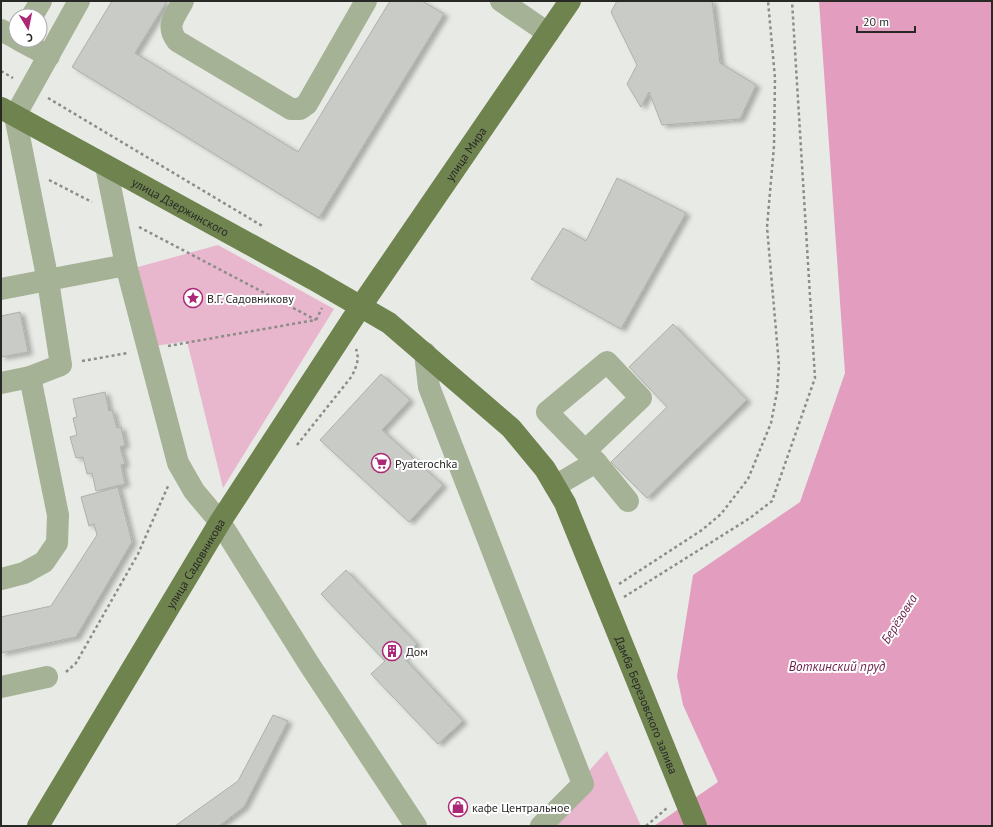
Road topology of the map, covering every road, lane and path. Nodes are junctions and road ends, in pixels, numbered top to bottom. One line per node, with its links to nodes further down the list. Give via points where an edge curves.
1 (79, 1): 10 (lane)
2 (183, 1): 3 (lane, via 171,24 171,33 177,41 291,109 300,109 306,104)
3 (366, 1)
4 (501, 1): 8 (lane)
5 (570, 1): 8 (main road, улица Мира)
6 (768, 1): 31 (path, via 775,78 774,146 767,227 780,365 772,422 748,478 721,514 702,530)
7 (792, 1): 32 (path, via 816,378 772,501 750,518)
8 (548, 34): 20 (main road, улица Мира)
9 (34, 48): 10 (lane)
10 (48, 56): 11 (lane)
11 (30, 88): 12 (lane); 16 (path)
12 (8, 112): 13 (main road, улица Дзержинского); 14 (lane)
13 (106, 166): 15 (lane); 20 (main road, улица Дзержинского)
14 (26, 167): 15 (path); 18 (lane)
15 (116, 215): 17 (lane); 21 (path, via 316,320)
16 (267, 228)
17 (126, 265): 18 (lane); 21 (lane)
18 (48, 281): 19 (lane); 23 (lane)
19 (1, 289)
20 (360, 306): 22 (main road, улица Дзержинского, via 389,323); 29 (main road, улица Садовникова)
21 (147, 350): 23 (path); 26 (lane)
22 (425, 353): 27 (main road, улица Дзержинского, via 511,428 545,469); 38 (lane, via 429,387 583,784)
23 (61, 364): 24 (lane)
24 (30, 377): 25 (lane); 30 (lane, via 58,515 58,543 44,562 24,573)
25 (1, 383)
26 (178, 463): 29 (lane, via 194,491); 33 (path, via 138,554 76,663 61,674)
27 (555, 486): 28 (lane, via 591,456); 31 (main road, Дамба Березовского залива)
28 (628, 501)
29 (220, 522): 36 (main road, улица Садовникова); 37 (lane, via 309,664)
30 (1, 579)
31 (606, 585): 40 (main road, Дамба Березовского залива)
32 (623, 598)
33 (47, 677): 34 (lane)
34 (1, 687)
35 (671, 805): 39 (path)
36 (38, 826)
37 (416, 826)
38 (541, 826)
39 (646, 826)
40 (696, 826)

